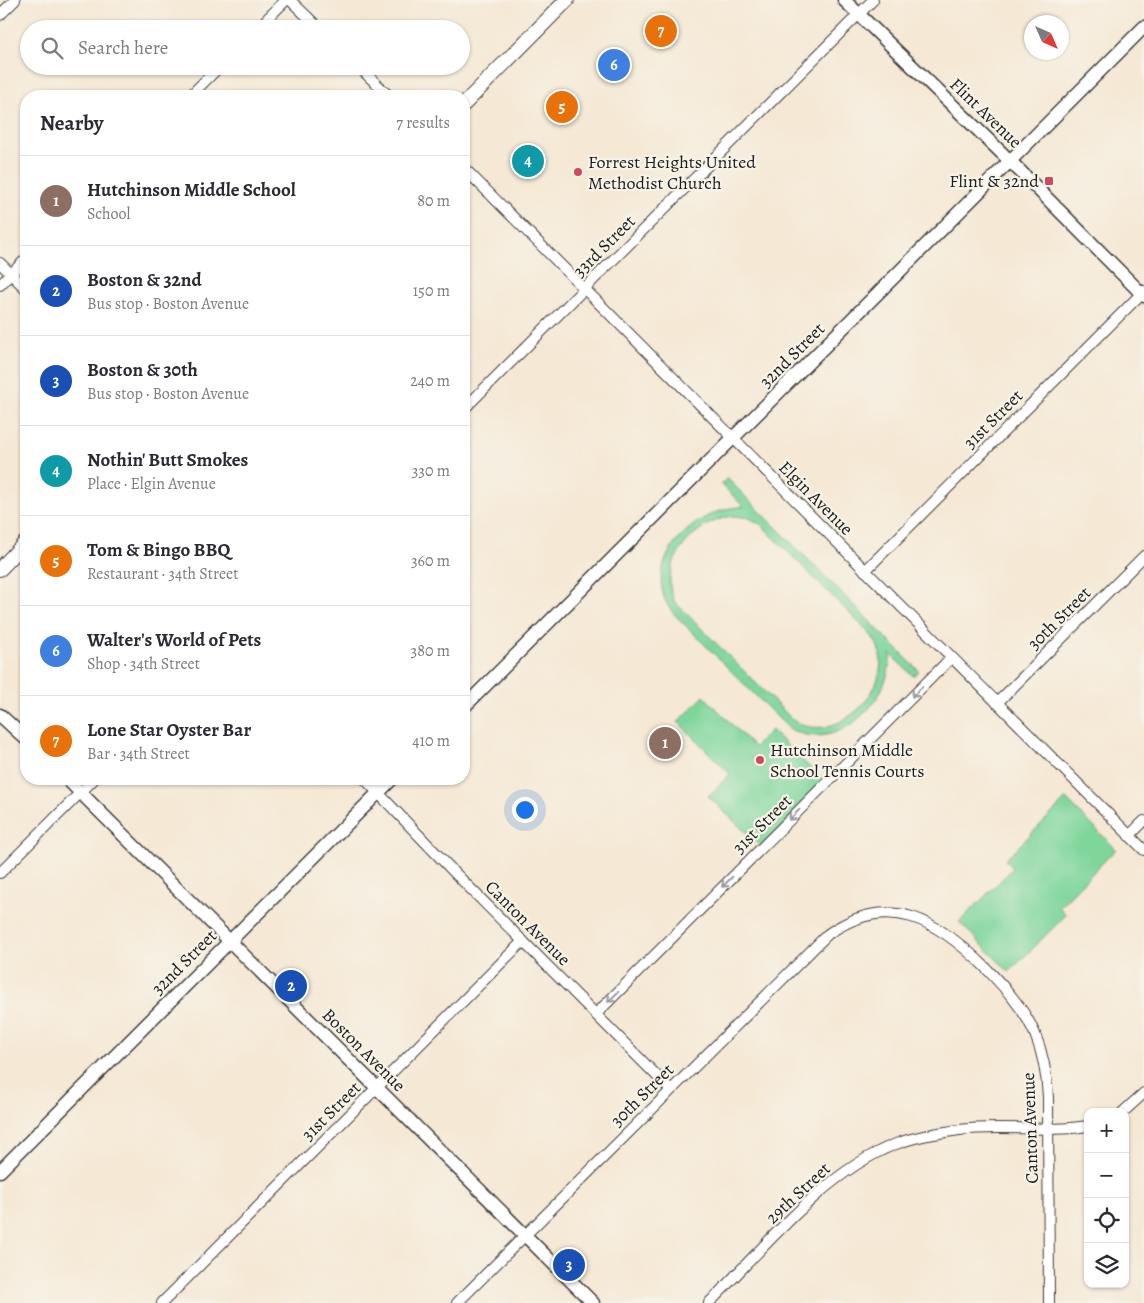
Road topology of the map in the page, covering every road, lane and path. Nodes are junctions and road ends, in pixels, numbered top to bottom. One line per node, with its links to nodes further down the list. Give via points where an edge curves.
1 (15, 0): 8 (street)
2 (286, 0): 9 (street)
3 (290, 0): 10 (street)
4 (568, 0): 16 (main road)
5 (844, 0): 7 (street, Flint Avenue)
6 (873, 0): 7 (street, 33rd Street)
7 (859, 14): 17 (street, Flint Avenue); 24 (street, 33rd Street)
8 (0, 15)
9 (267, 20)
10 (311, 20)
11 (1144, 27): 17 (street, 32nd Street)
12 (211, 75): 14 (street)
13 (367, 75): 15 (street)
14 (196, 90)
15 (383, 90)
16 (470, 98)
17 (1010, 161): 25 (street, Flint Avenue); 27 (street, 32nd Street)
18 (470, 174): 24 (street, Elgin Avenue)
19 (0, 263): 21 (street)
20 (20, 265): 21 (street)
21 (11, 274): 22 (street); 23 (street)
22 (20, 283)
23 (0, 285)
24 (584, 289): 26 (street, 33rd Street); 27 (street, Elgin Avenue)
25 (1143, 293): 31 (street, 31st Street)
26 (470, 403)
27 (733, 437): 31 (street, Elgin Avenue); 33 (street, 32nd Street)
28 (20, 548): 30 (main road)
29 (1144, 556): 34 (street, 30th Street)
30 (0, 569)
31 (865, 571): 32 (street, Elgin Avenue)
32 (951, 658): 34 (street, Elgin Avenue); 50 (street, 31st Street, one-way to 50)
33 (470, 701)
34 (997, 703): 44 (street, Elgin Avenue)
35 (0, 715): 36 (street)
36 (20, 733)
37 (73, 785): 41 (street, Boston Avenue)
38 (88, 785): 41 (street)
39 (371, 785): 42 (street, Canton Avenue)
40 (386, 785): 42 (street, 32nd Street)
41 (81, 792): 46 (street); 49 (street, Boston Avenue)
42 (378, 792): 48 (street, Canton Avenue); 49 (street, 32nd Street)
43 (1144, 821): 44 (street)
44 (1129, 836): 45 (street, Elgin Avenue)
45 (1144, 850)
46 (0, 873)
47 (856, 917): 52 (street, 30th Street, via 840,925 816,945); 56 (street, Canton Avenue, via 883,914 918,918 961,944 997,980 1035,1034 1047,1073)
48 (523, 941): 50 (street, Canton Avenue); 51 (street, 31st Street)
49 (229, 942): 51 (street, Boston Avenue); 57 (street, 32nd Street)
50 (596, 1014): 52 (street, Canton Avenue)
51 (377, 1088): 58 (street, Boston Avenue); 59 (street, 31st Street)
52 (670, 1089): 58 (street, 30th Street)
53 (1144, 1093): 54 (street)
54 (1127, 1108)
55 (1084, 1126): 56 (street, 29th Street)
56 (1048, 1127): 62 (street, 29th Street, via 960,1130 905,1141 869,1157 820,1191); 63 (street, Canton Avenue)
57 (0, 1171)
58 (525, 1235): 60 (street, 30th Street); 61 (street, Boston Avenue)
59 (162, 1303)
60 (457, 1303)
61 (593, 1303)
62 (709, 1303)
63 (1049, 1303)

